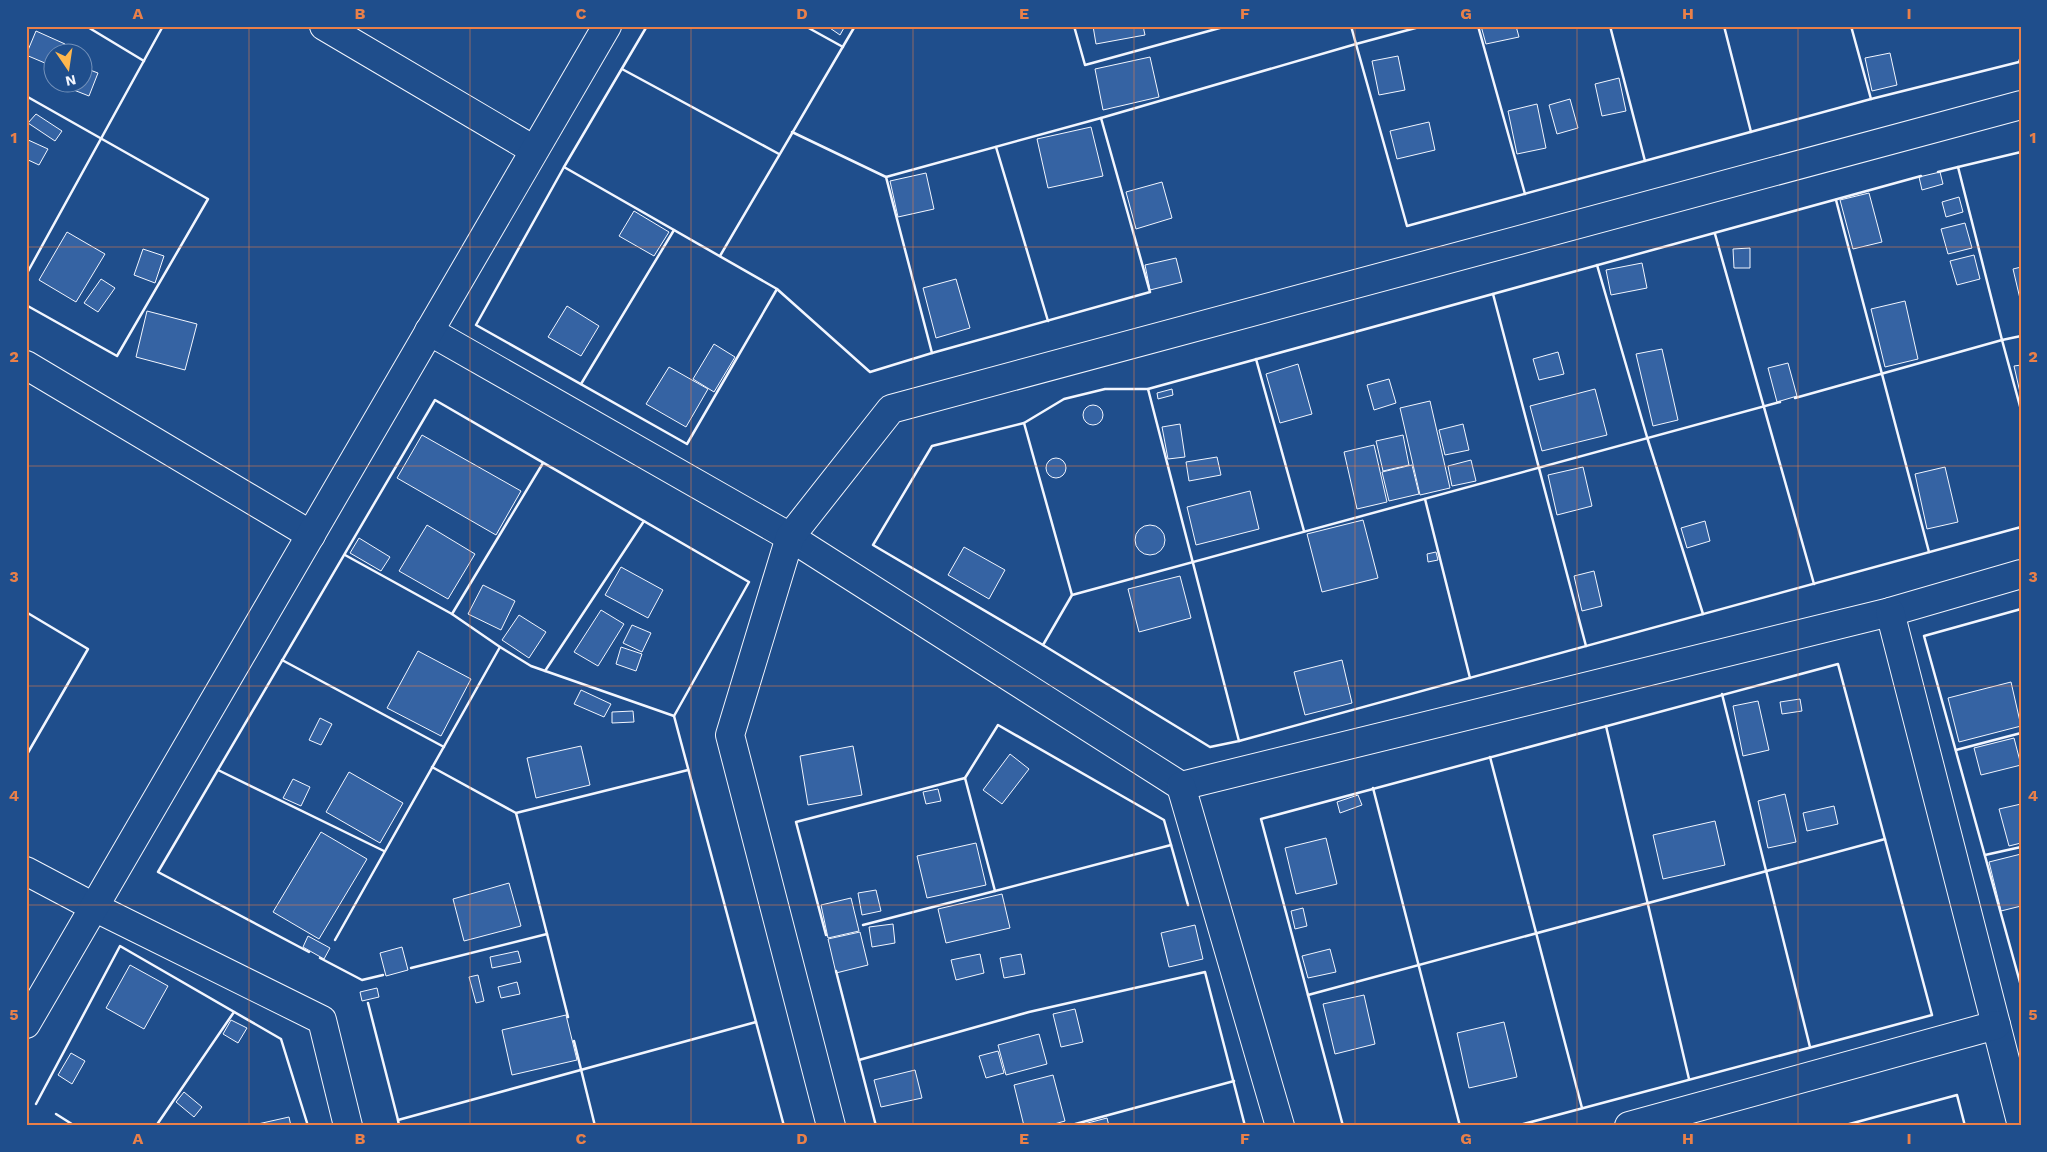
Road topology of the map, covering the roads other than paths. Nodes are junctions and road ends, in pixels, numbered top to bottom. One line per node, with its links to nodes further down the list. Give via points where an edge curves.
1 (324, 26): 4 (street)
2 (607, 26): 4 (street)
3 (2021, 105): 8 (street, via 891,409)
4 (534, 150): 5 (street)
5 (430, 331): 7 (street); 8 (street)
6 (26, 365): 7 (street)
7 (311, 535): 13 (street)
8 (790, 537): 11 (street); 18 (street, via 730,735)
9 (2021, 574): 10 (street)
10 (1890, 612): 11 (street); 15 (street)
11 (1181, 786): 19 (street)
12 (26, 871): 13 (street)
13 (94, 907): 14 (street); 17 (street, via 322,1020)
14 (26, 1024)
15 (1996, 1025): 16 (street); 20 (street)
16 (2021, 1122)
17 (348, 1126)
18 (831, 1126)
19 (1280, 1126)
20 (1629, 1126)

